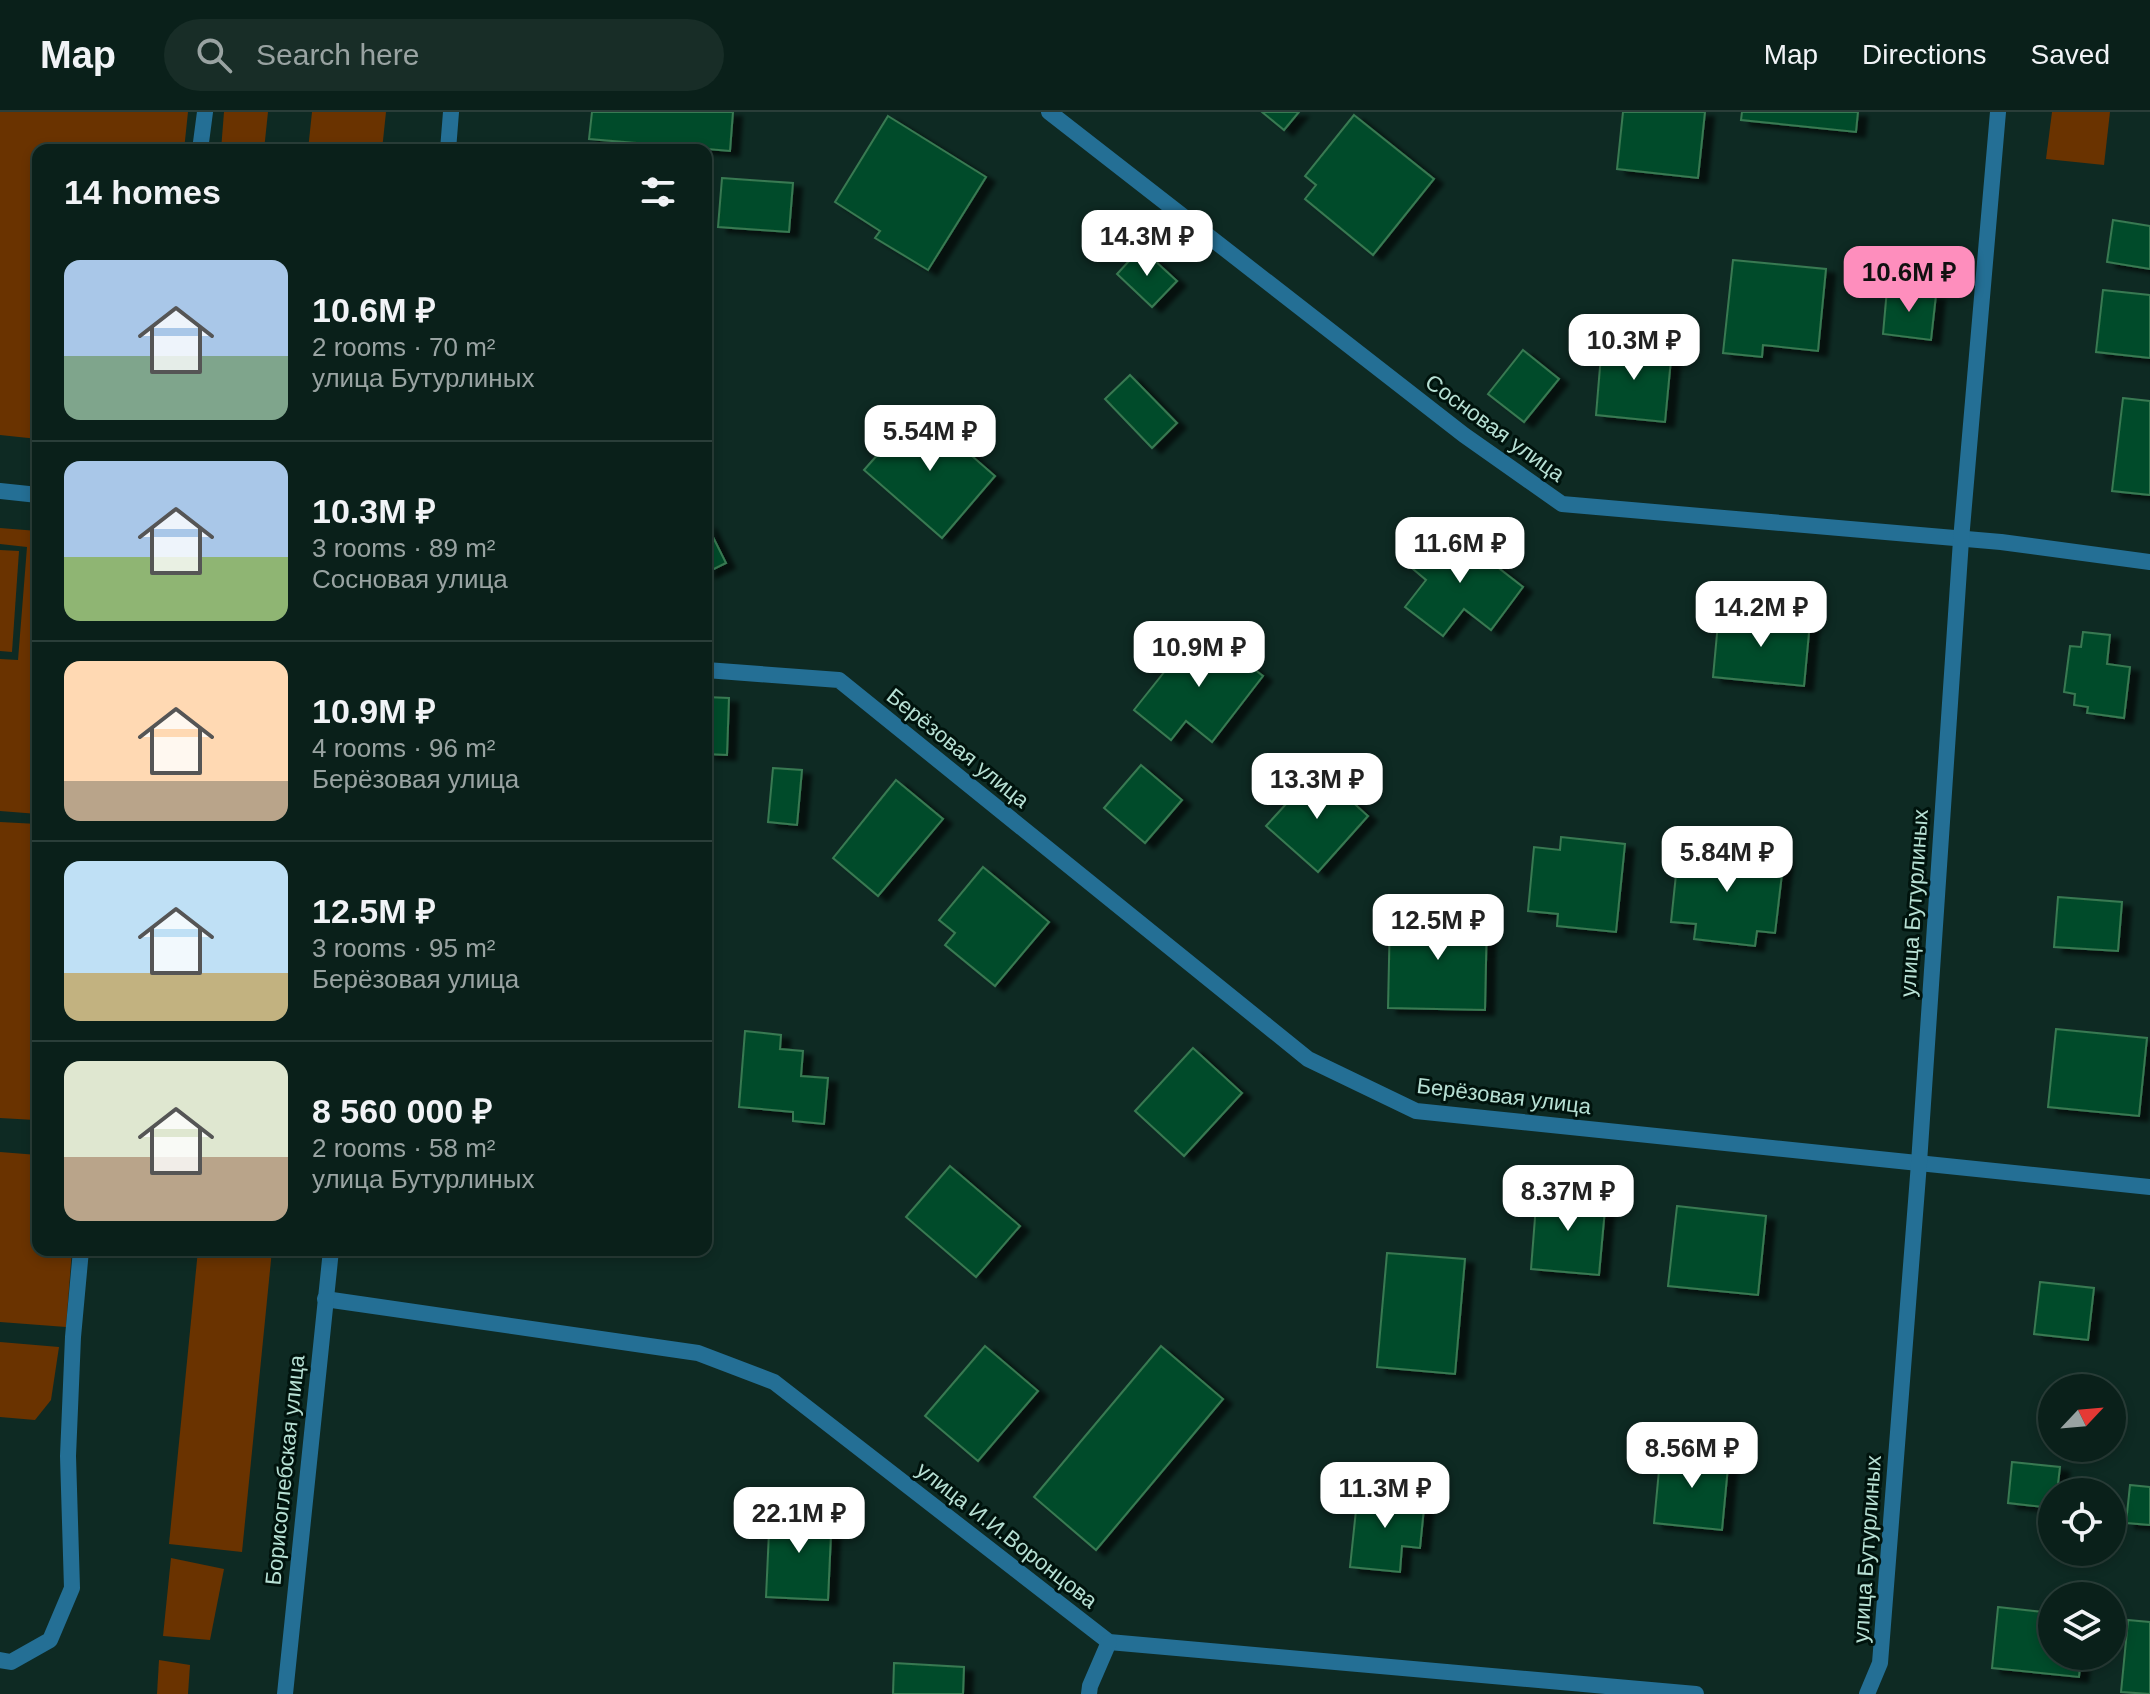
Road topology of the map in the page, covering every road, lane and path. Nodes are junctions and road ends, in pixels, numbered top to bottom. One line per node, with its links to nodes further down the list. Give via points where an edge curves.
1 (205, 112): 5 (street)
2 (451, 112): 6 (street)
3 (1049, 112): 9 (street, Сосновая улица, via 1464,435 1562,504)
4 (1998, 112): 9 (street, улица Бутурлиных)
5 (201, 144)
6 (448, 144)
7 (0, 491): 8 (street)
8 (32, 494)
9 (1961, 540): 10 (street, Сосновая улица); 12 (street, улица Бутурлиных)
10 (2150, 562)
11 (712, 670): 12 (street, Берёзовая улица, via 839,680 1308,1059 1416,1111)
12 (1919, 1163): 13 (street, Берёзовая улица); 22 (street, улица Бутурлиных, via 1880,1663)
13 (2150, 1187)
14 (80, 1256): 18 (street, via 68,1456 72,1588 50,1640 11,1662)
15 (330, 1256): 16 (street, Борисоглебская улица)
16 (325, 1299): 17 (street, улица И.И.Воронцова, via 698,1353 774,1382); 19 (street, Борисоглебская улица)
17 (1109, 1642): 20 (street); 21 (street)
18 (0, 1660)
19 (285, 1694)
20 (1089, 1694)
21 (1696, 1694)
22 (1867, 1694)

